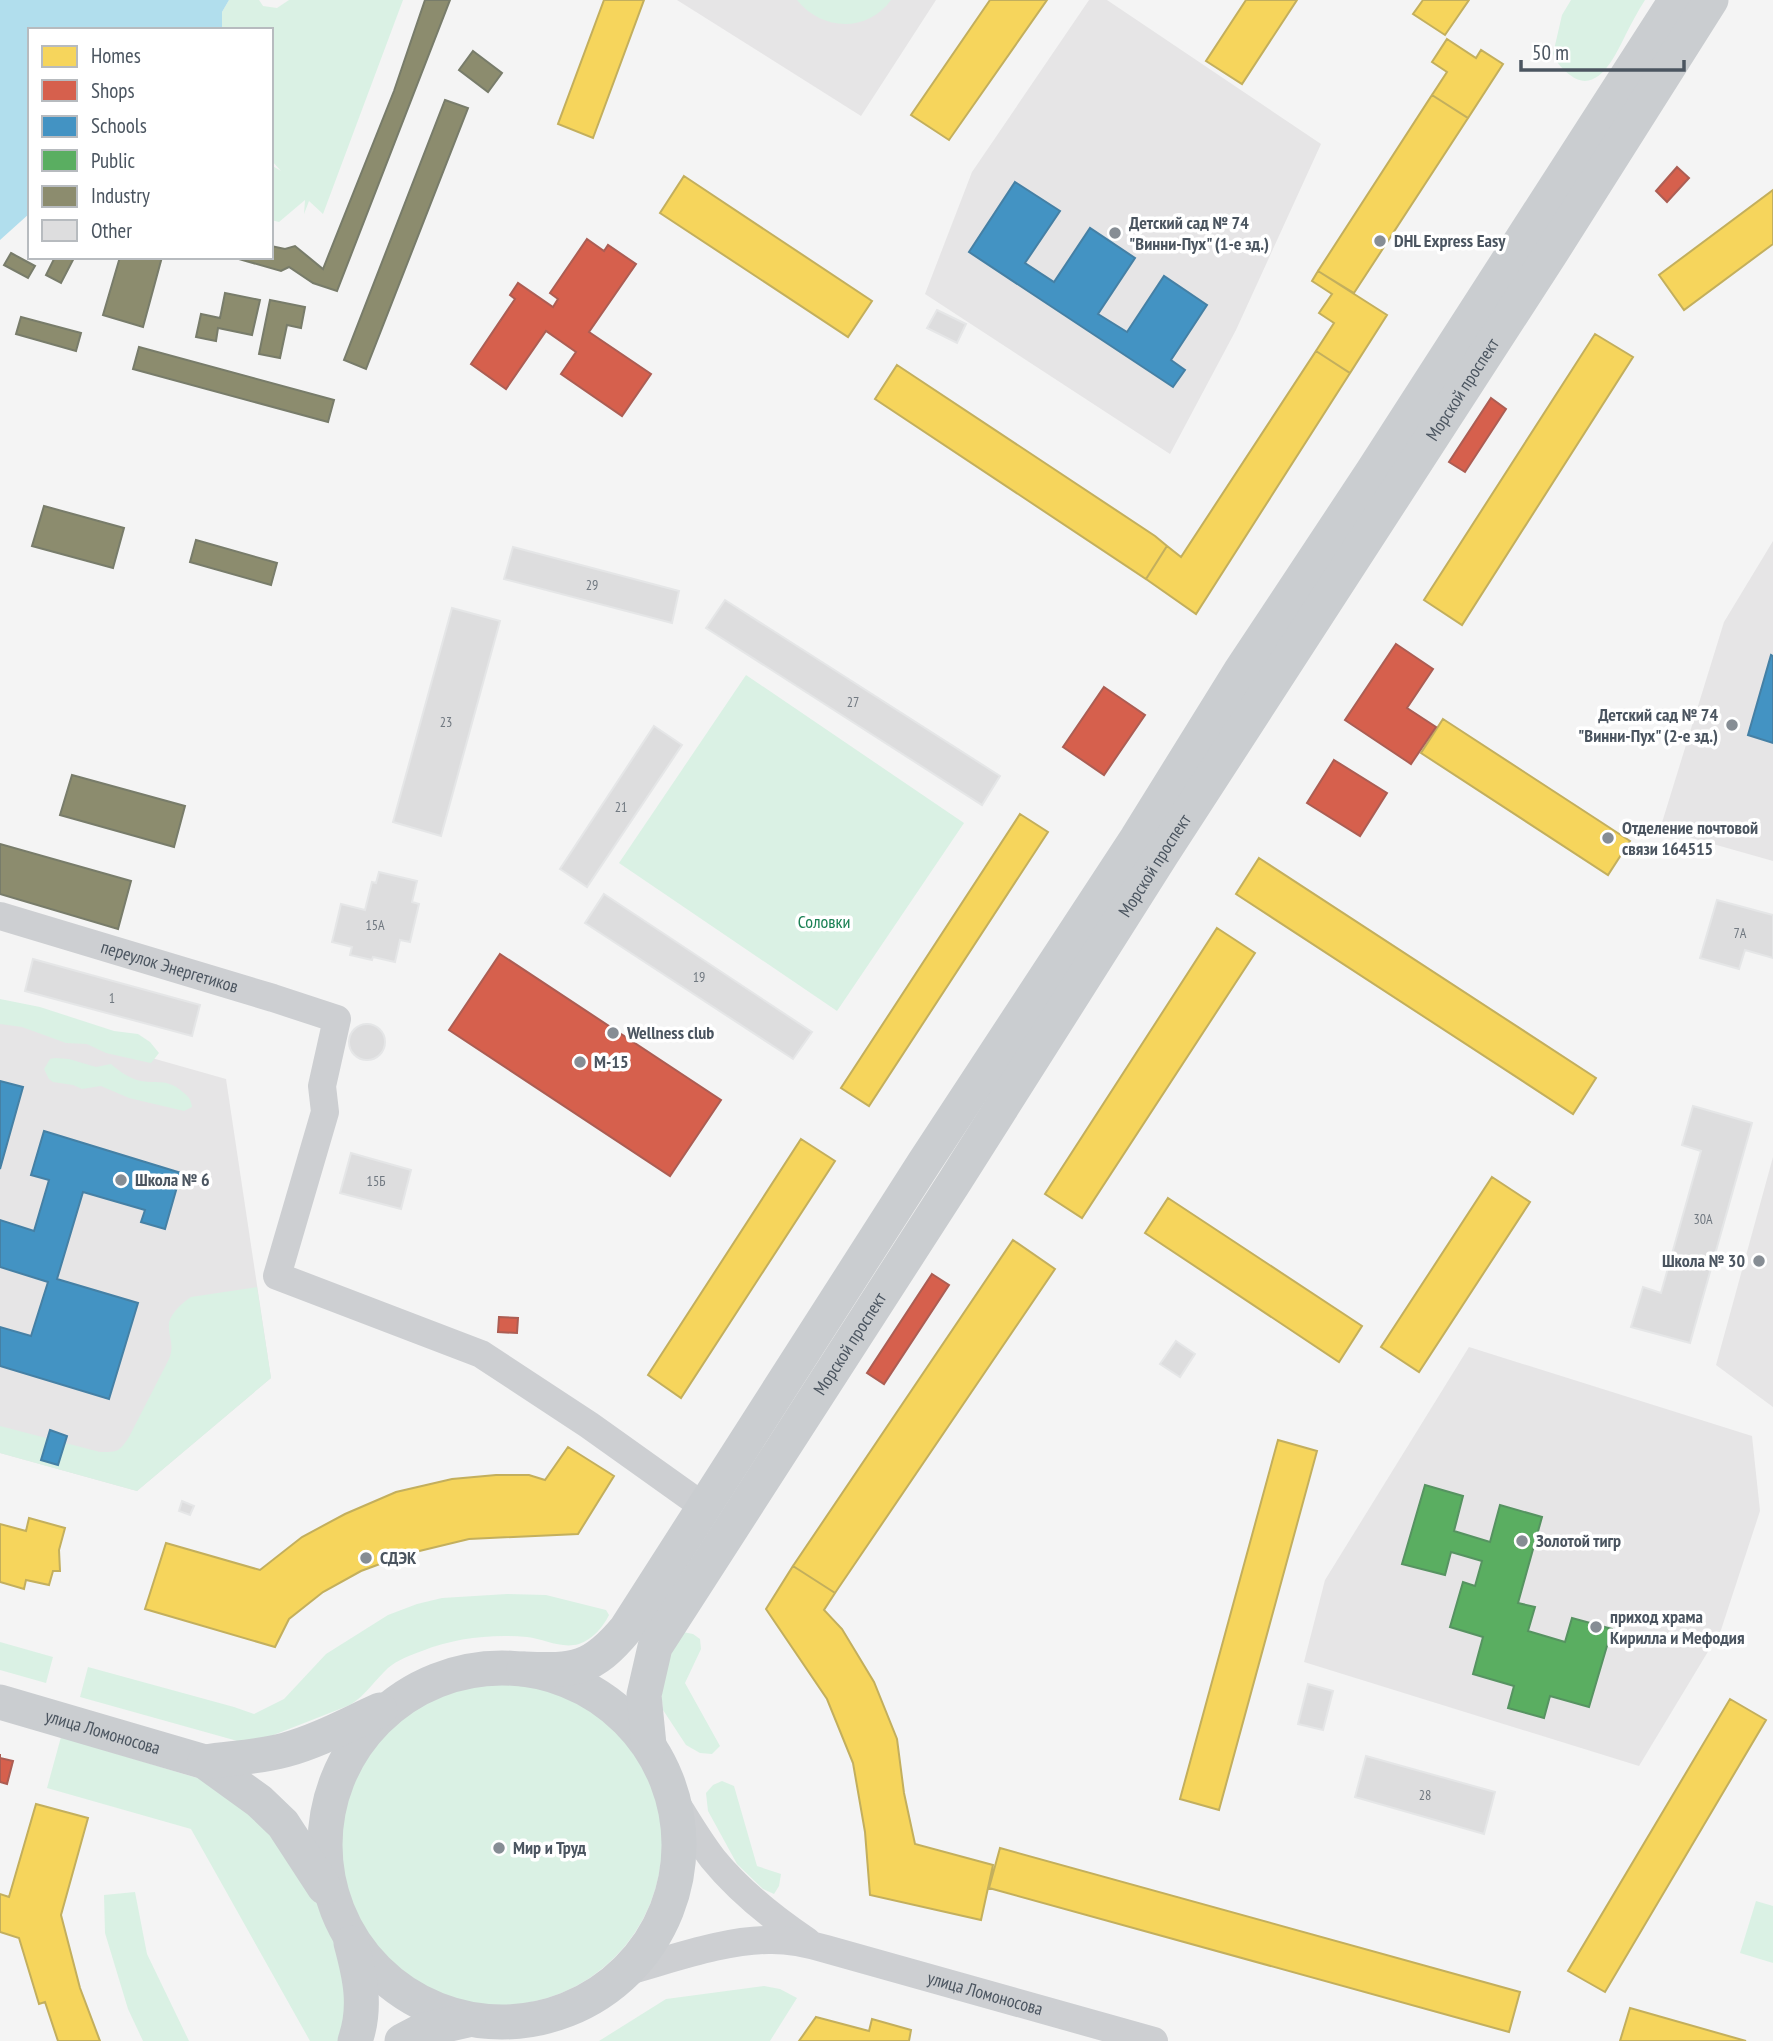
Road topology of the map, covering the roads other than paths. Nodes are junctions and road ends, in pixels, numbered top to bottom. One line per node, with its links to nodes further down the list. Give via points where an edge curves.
1 (1676, 0): 3 (main road, Морской проспект, via 1396,435)
2 (1711, 0): 3 (main road, Морской проспект, via 1521,300)
3 (1255, 680): 4 (main road, Морской проспект)
4 (1149, 846): 6 (main road, Морской проспект, via 932,1151); 7 (main road, Морской проспект)
5 (0, 916): 6 (street, переулок Энергетиков, via 337,1019 322,1086 325,1112 277,1276 481,1354)
6 (704, 1507): 7 (main road); 8 (main road, Морской проспект, via 626,1629 606,1651 578,1667)
7 (733, 1527): 11 (main road, Морской проспект, via 651,1657 644,1695)
8 (524, 1669): 10 (main road, via 494,1667 454,1674); 11 (main road, via 589,1690 626,1718)
9 (0, 1702): 12 (main road, улица Ломоносова)
10 (396, 1702): 12 (main road, via 286,1750); 14 (main road, via 352,1749 331,1796 324,1853)
11 (649, 1745): 13 (main road)
12 (205, 1762): 14 (main road, via 283,1824)
13 (674, 1800): 16 (street, via 730,1877 783,1925); 17 (main road, via 680,1849 672,1896 655,1935)
14 (334, 1902): 15 (main road)
15 (350, 1936): 18 (main road, via 365,1958 398,1989); 19 (main road, via 363,2001)
16 (816, 1946): 17 (street, via 774,1939 748,1941); 21 (street, улица Ломоносова)
17 (628, 1971): 18 (main road, via 589,2000 551,2016 513,2022)
18 (471, 2020): 20 (main road, via 423,2030)
19 (355, 2041)
20 (402, 2041)
21 (1154, 2041)

